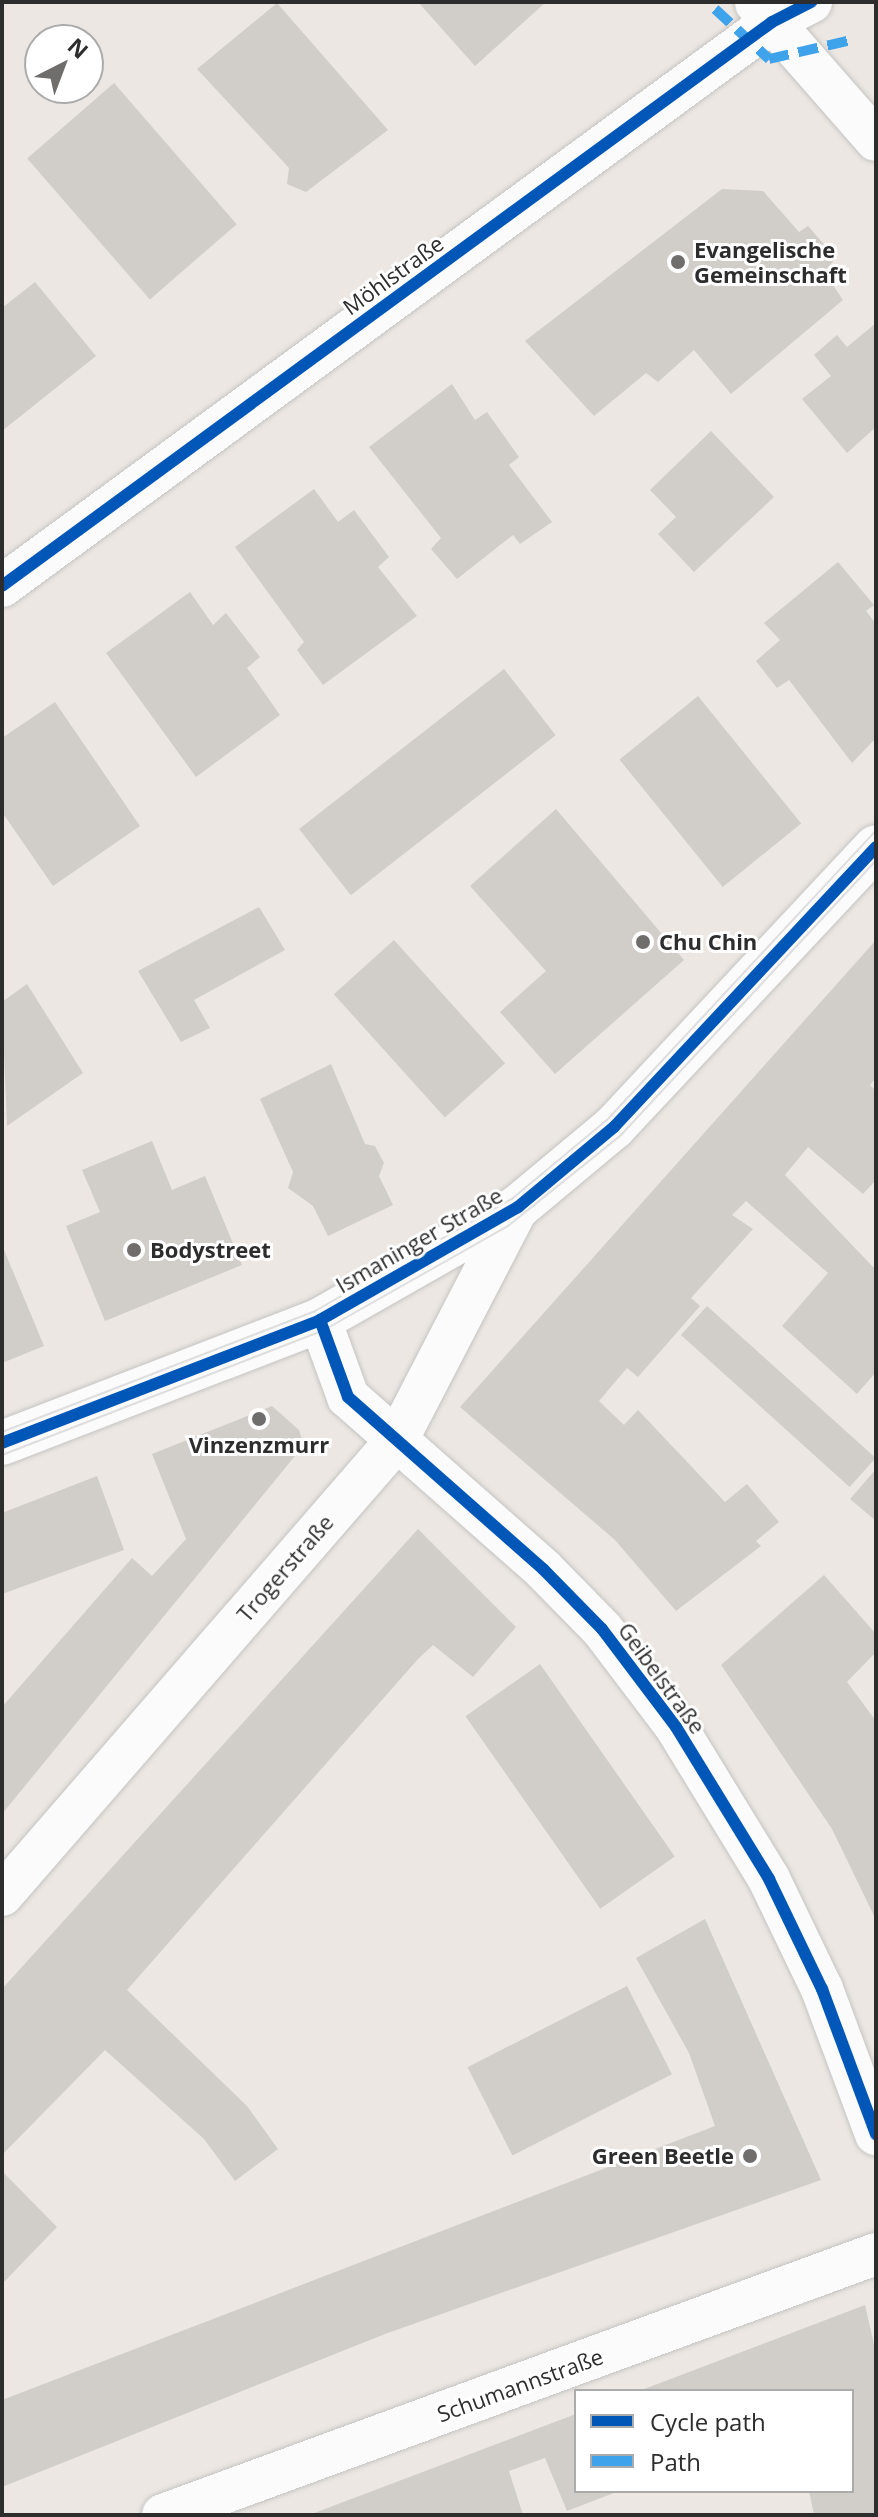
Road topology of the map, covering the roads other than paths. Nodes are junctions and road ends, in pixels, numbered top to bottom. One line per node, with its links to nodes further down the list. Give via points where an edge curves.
1 (811, 2): 2 (street, Möhlstraße)
2 (764, 12): 3 (street); 4 (street, Möhlstraße)
3 (876, 140)
4 (2, 586)
5 (876, 847): 6 (street, Ismaninger Straße, via 614,1127)
6 (518, 1207): 7 (street, Ismaninger Straße); 8 (street, Trogerstraße)
7 (320, 1320): 8 (street, Geibelstraße, via 348,1397); 9 (street, Ismaninger Straße)
8 (397, 1440): 10 (street, Trogerstraße); 11 (street, Geibelstraße, via 582,1609 676,1727 769,1879 822,1989)
9 (2, 1443)
10 (2, 1895)
11 (876, 2134)
12 (876, 2254): 13 (street, Schumannstraße)
13 (163, 2515)

